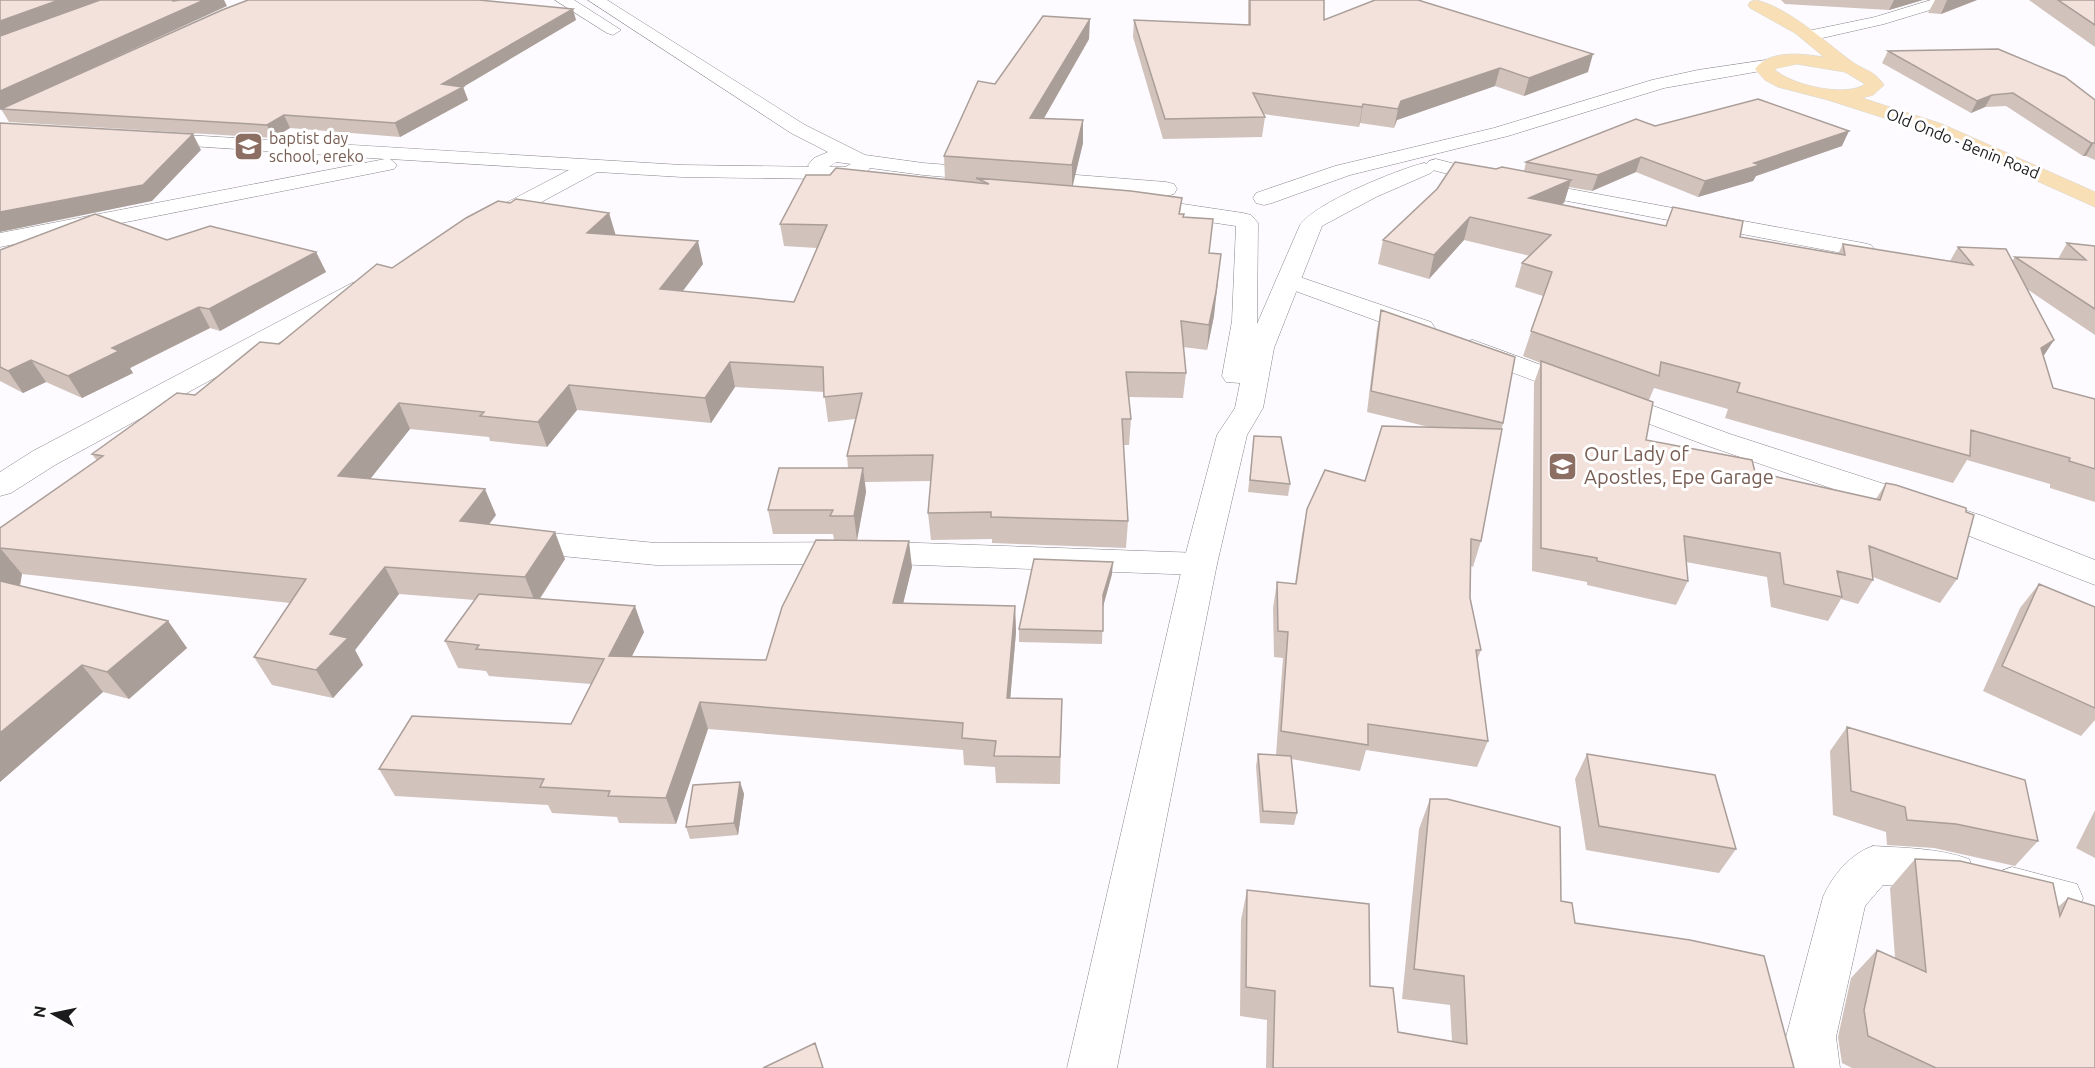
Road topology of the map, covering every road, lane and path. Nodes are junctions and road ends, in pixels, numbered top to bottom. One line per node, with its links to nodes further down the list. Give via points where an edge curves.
1 (563, 0): 6 (street)
2 (597, 0): 16 (street, via 798,129)
3 (1948, 0): 5 (street)
4 (1754, 3): 5 (main road, Old Ondo - Benin Road); 7 (main road, Old Ondo - Benin Road)
5 (1809, 36): 8 (main road, Old Ondo - Benin Road)
6 (642, 50)
7 (1769, 56): 8 (main road, Old Ondo - Benin Road); 9 (main road, Old Ondo - Benin Road, via 1798,89); 17 (street, via 1749,80 1703,87); 22 (street, via 1489,135 1317,177)
8 (1848, 68): 9 (main road, Old Ondo - Benin Road, via 1884,88)
9 (1829, 94): 21 (main road, Old Ondo - Benin Road, via 1935,128)
10 (1918, 102): 18 (main road, Old Ondo - Benin Road)
11 (768, 131): 16 (street)
12 (129, 137): 14 (street)
13 (434, 156): 14 (street); 15 (street); 20 (street)
14 (260, 160): 20 (street)
15 (595, 164): 16 (street, via 682,171); 23 (street)
16 (839, 165): 19 (street); 22 (street, via 908,186)
17 (1436, 165): 22 (street, via 1344,203); 25 (street, via 1504,183)
18 (2095, 180)
19 (1189, 190)
20 (234, 195): 24 (street)
21 (2095, 200)
22 (1271, 216): 27 (street); 28 (street, via 1245,321 1230,412)
23 (468, 231)
24 (0, 240)
25 (1863, 250)
26 (384, 276): 29 (street, via 44,458)
27 (1288, 280): 28 (street, via 1261,348 1249,408); 32 (street, via 1719,440 1971,524)
28 (1232, 435): 31 (street)
29 (0, 486)
30 (519, 541): 31 (street, via 656,554 891,554)
31 (1200, 564): 34 (street)
32 (2095, 573)
33 (2061, 898): 35 (street, via 1934,869 1873,865 1845,897 1811,1037)
34 (1092, 1068)
35 (1815, 1068)

